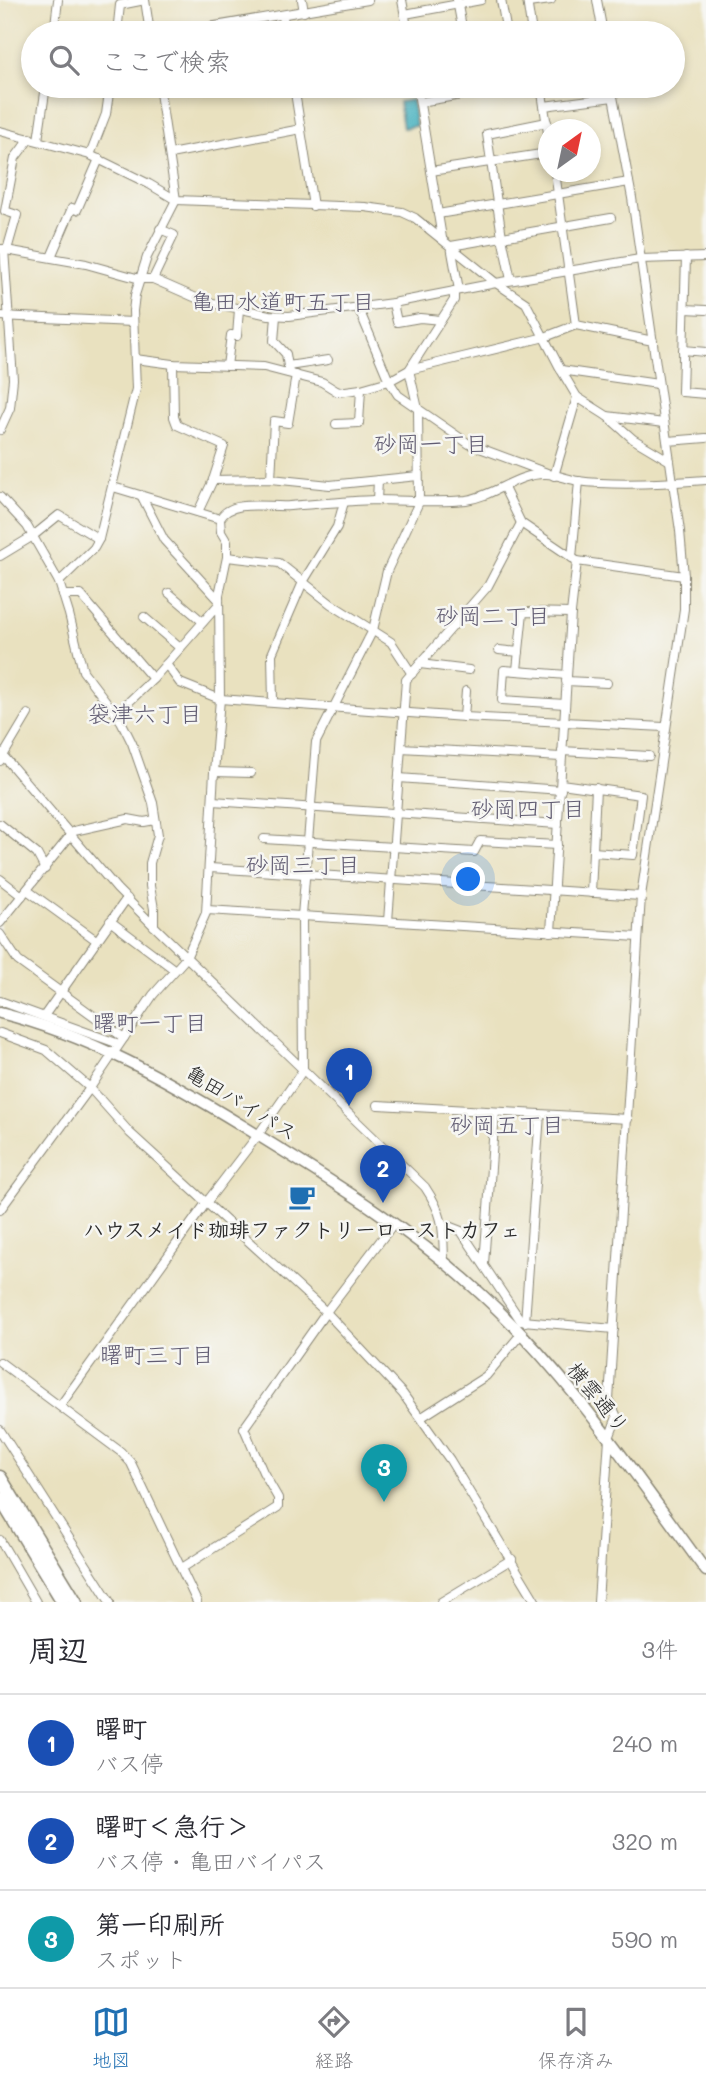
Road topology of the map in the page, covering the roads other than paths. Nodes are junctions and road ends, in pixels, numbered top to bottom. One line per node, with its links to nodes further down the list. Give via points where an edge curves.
1 (58, 0): 17 (street)
2 (145, 0): 12 (street); 19 (street)
3 (302, 0): 14 (street)
4 (368, 0): 10 (street)
5 (402, 0): 15 (street)
6 (481, 0): 13 (street)
7 (501, 0): 24 (street)
8 (551, 0): 11 (street)
9 (597, 0): 26 (street)
10 (345, 1): 14 (street)
11 (527, 1): 25 (street)
12 (119, 2): 18 (street)
13 (457, 2): 15 (street); 23 (street)
14 (304, 12): 16 (street)
15 (405, 14): 22 (street)
16 (283, 16): 20 (street); 21 (street)
17 (55, 21)
18 (118, 21)
19 (148, 21)
20 (251, 21)
21 (284, 21)
22 (406, 21)
23 (461, 21)
24 (505, 21)
25 (531, 21)
26 (601, 21)
27 (43, 98): 42 (street)
28 (108, 98): 45 (street)
29 (161, 98): 43 (street)
30 (296, 98): 40 (street)
31 (419, 98): 36 (street)
32 (444, 98): 36 (street)
33 (543, 98): 37 (street)
34 (605, 98): 37 (street)
35 (613, 98): 49 (street)
36 (420, 102): 47 (street)
37 (544, 106): 38 (street)
38 (546, 119)
39 (538, 124): 46 (street, via 487,134)
40 (301, 129): 43 (street); 53 (street)
41 (0, 131): 42 (street)
42 (34, 139): 45 (street); 61 (street, via 15,158 5,211 17,215)
43 (170, 154): 51 (street)
44 (538, 155): 46 (street)
45 (95, 157): 51 (street); 62 (street, via 77,210 72,208)
46 (492, 162): 47 (street); 52 (street)
47 (431, 172): 54 (street)
48 (556, 182): 50 (street)
49 (629, 182): 50 (street); 65 (street)
50 (558, 192): 52 (street); 56 (street)
51 (176, 200): 53 (street); 57 (street)
52 (498, 203): 54 (street); 58 (street)
53 (313, 206): 59 (street, via 402,212)
54 (438, 214): 59 (street)
55 (611, 218): 56 (street)
56 (563, 227): 58 (street); 66 (street)
57 (160, 229): 67 (street); 68 (street, via 174,234)
58 (502, 237): 60 (street); 69 (street)
59 (442, 239): 60 (street)
60 (451, 246): 70 (street); 71 (street)
61 (4, 249): 62 (street); 78 (street)
62 (51, 257): 67 (street)
63 (686, 257): 64 (street); 65 (street); 75 (street)
64 (706, 257)
65 (640, 259): 66 (street); 83 (street)
66 (569, 270): 69 (street); 81 (street)
67 (140, 279): 68 (street); 80 (street)
68 (153, 279): 74 (street, via 203,301)
69 (511, 281): 70 (street)
70 (496, 283): 71 (street); 82 (street, via 526,303)
71 (457, 290): 72 (street); 79 (street)
72 (393, 303): 73 (street); 79 (street, via 397,321)
73 (358, 307): 77 (street); 93 (street)
74 (239, 309): 77 (street); 89 (street)
75 (685, 309): 76 (street); 84 (street)
76 (706, 310)
77 (276, 316): 92 (street, via 274,341 286,354)
78 (5, 317): 80 (street); 102 (street, via 13,379 10,408)
79 (441, 320): 90 (street)
80 (133, 321): 86 (street)
81 (576, 325): 82 (street); 83 (street)
82 (545, 337): 90 (street); 91 (street)
83 (653, 341): 94 (street)
84 (683, 350): 85 (street); 96 (street, via 682,392)
85 (706, 352)
86 (135, 359): 88 (street); 114 (street, via 136,389)
87 (328, 360): 92 (street)
88 (173, 365): 89 (street); 109 (street, via 177,425 224,446)
89 (228, 366): 92 (street)
90 (409, 370): 93 (street); 98 (street)
91 (561, 370): 94 (street); 97 (street)
92 (291, 372): 95 (street, via 338,391); 108 (street, via 288,423 274,421)
93 (389, 381): 95 (street); 98 (street, via 398,395)
94 (658, 384): 100 (street)
95 (361, 389): 101 (street, via 359,423)
96 (706, 394)
97 (577, 397): 99 (street); 106 (street)
98 (418, 409): 106 (street, via 469,444); 107 (street)
99 (607, 416): 100 (street); 105 (street, via 633,439)
100 (664, 423): 104 (street)
101 (337, 424)
102 (0, 430)
103 (706, 438): 104 (street)
104 (668, 442): 105 (street)
105 (670, 461): 113 (street)
106 (551, 475): 112 (street); 115 (street, via 522,477)
107 (418, 476): 110 (street); 120 (street)
108 (271, 479): 109 (street); 110 (street, via 330,485)
109 (213, 480): 121 (street)
110 (378, 480): 118 (street)
111 (706, 480): 113 (street)
112 (579, 481): 113 (street); 128 (street)
113 (672, 483): 129 (street)
114 (113, 487): 116 (street); 125 (street)
115 (504, 488): 120 (street, via 468,500); 123 (street)
116 (141, 495): 121 (street); 134 (street, via 164,540)
117 (0, 497): 124 (street)
118 (377, 500): 119 (street); 120 (street)
119 (344, 502): 122 (street, via 236,507 227,509); 131 (street, via 337,527)
120 (419, 502): 138 (street, via 387,571)
121 (198, 512): 122 (street)
122 (220, 519): 127 (street)
123 (520, 523): 128 (street); 143 (street, via 488,586)
124 (33, 536): 125 (street, via 59,515); 126 (street); 130 (street)
125 (99, 539): 130 (street)
126 (0, 556)
127 (227, 556): 131 (street, via 279,563); 134 (street)
128 (574, 560): 129 (street); 135 (street)
129 (684, 576): 160 (street, via 684,610)
130 (59, 582): 133 (street)
131 (303, 582): 138 (street); 152 (street, via 272,654)
132 (169, 593): 137 (street)
133 (63, 596): 148 (street, via 81,595); 156 (street, via 83,671)
134 (219, 602): 137 (street); 151 (street)
135 (570, 612): 141 (street, via 523,612); 147 (street)
136 (144, 617): 139 (street)
137 (203, 622): 139 (street)
138 (373, 630): 146 (street, via 391,642); 154 (street)
139 (180, 648): 142 (street)
140 (499, 650): 141 (street)
141 (519, 652): 145 (street)
142 (166, 664): 148 (street); 151 (street, via 180,683)
143 (421, 664): 144 (street); 146 (street)
144 (469, 670)
145 (517, 670): 147 (street); 153 (street, via 504,670 502,700)
146 (412, 674): 155 (street, via 406,680)
147 (567, 678): 149 (street); 153 (street)
148 (153, 679): 156 (street)
149 (607, 683)
150 (466, 691): 158 (street)
151 (220, 699): 152 (street); 165 (street)
152 (273, 702): 154 (street)
153 (565, 704): 159 (street)
154 (335, 707): 155 (street); 171 (street, via 316,742)
155 (403, 712): 158 (street); 161 (street)
156 (116, 714): 173 (street, via 132,744)
157 (28, 715): 163 (street)
158 (464, 717): 159 (street)
159 (564, 722): 160 (street); 162 (street)
160 (664, 727): 190 (street)
161 (401, 748): 162 (street); 167 (street)
162 (562, 754): 164 (street); 168 (street)
163 (1, 756): 176 (street)
164 (649, 756)
165 (214, 772): 166 (street); 170 (street)
166 (251, 773)
167 (399, 778): 168 (street); 172 (street)
168 (561, 787): 169 (street); 175 (street)
169 (596, 788): 181 (street); 181 (street, via 641,795 634,855)
170 (212, 800): 171 (street); 182 (street)
171 (309, 807): 172 (street); 178 (street)
172 (396, 813): 175 (street); 180 (street)
173 (155, 820): 176 (street, via 128,820 74,831); 197 (street, via 158,835 150,863)
174 (0, 824): 183 (street, via 37,854)
175 (558, 824): 179 (street)
176 (72, 836): 183 (street); 191 (street)
177 (264, 839): 178 (street)
178 (309, 843): 180 (street); 184 (street)
179 (557, 845): 180 (street, via 480,841 474,852); 187 (street)
180 (393, 848): 186 (street)
181 (593, 852): 189 (street)
182 (210, 868): 184 (street); 192 (street)
183 (45, 869): 188 (street)
184 (304, 874): 186 (street); 193 (street)
185 (0, 879): 188 (street)
186 (391, 880): 187 (street); 195 (street)
187 (554, 891): 189 (street); 198 (street)
188 (25, 893): 196 (street); 201 (street)
189 (591, 893): 190 (street)
190 (641, 897): 200 (street)
191 (127, 898): 194 (street); 197 (street)
192 (207, 910): 193 (street); 202 (street)
193 (302, 916): 195 (street); 210 (street)
194 (110, 921): 201 (street); 203 (street)
195 (388, 921): 198 (street)
196 (0, 923)
197 (154, 926): 202 (street)
198 (551, 932): 200 (street)
199 (0, 934): 204 (street, via 18,961)
200 (638, 937): 215 (street)
201 (96, 940): 204 (street)
202 (186, 958): 203 (street); 210 (street)
203 (175, 970): 209 (street)
204 (61, 992): 207 (street); 209 (street)
205 (0, 1001): 207 (street)
206 (0, 1013): 209 (main road, 亀田バイパス)
207 (44, 1016): 209 (street)
208 (0, 1033): 211 (street, via 46,1050)
209 (119, 1045): 211 (street); 216 (main road, 亀田バイパス)
210 (303, 1070): 216 (street); 220 (street, via 425,1187)
211 (90, 1088): 217 (street, via 130,1133); 218 (street)
212 (378, 1105): 213 (street)
213 (495, 1112): 214 (street); 222 (street)
214 (540, 1114): 215 (street); 225 (street)
215 (628, 1119): 226 (street)
216 (258, 1135): 217 (street); 219 (main road, 亀田バイパス)
217 (206, 1203): 223 (street); 229 (street)
218 (0, 1210)
219 (394, 1223): 221 (main road, 亀田バイパス); 223 (street)
220 (443, 1224): 221 (street); 222 (street, via 461,1231)
221 (443, 1263): 224 (main road, 横雲通り)
222 (484, 1264): 225 (street)
223 (326, 1312): 230 (street); 237 (street, via 244,1428 278,1498 278,1507)
224 (508, 1321): 225 (street); 227 (main road, 横雲通り)
225 (523, 1321): 226 (street)
226 (614, 1329): 232 (street, via 609,1399 617,1417)
227 (521, 1334): 230 (street, via 486,1376); 232 (main road, 横雲通り)
228 (0, 1362): 229 (street)
229 (60, 1406): 237 (street, via 131,1463)
230 (422, 1417): 236 (street)
231 (0, 1430): 242 (street)
232 (609, 1438): 238 (main road, 横雲通り); 246 (street)
233 (0, 1477): 241 (highway)
234 (0, 1497): 240 (highway)
235 (0, 1540): 239 (street)
236 (512, 1559): 244 (street); 245 (street)
237 (182, 1568): 243 (street)
238 (706, 1571)
239 (36, 1602)
240 (63, 1602)
241 (76, 1602)
242 (110, 1602)
243 (197, 1602)
244 (441, 1602)
245 (536, 1602)
246 (598, 1602)

